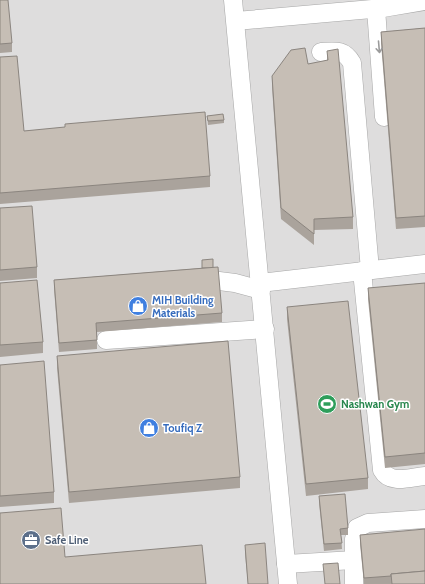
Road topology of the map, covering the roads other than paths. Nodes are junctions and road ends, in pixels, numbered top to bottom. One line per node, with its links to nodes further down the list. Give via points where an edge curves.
1 (233, 0): 5 (street)
2 (425, 1): 3 (street)
3 (379, 8): 4 (street); 5 (street); 7 (street, one-way to 7)
4 (425, 8)
5 (236, 21): 11 (street)
6 (320, 52): 9 (street, via 343,52 352,63)
7 (384, 117)
8 (425, 264): 9 (street)
9 (366, 270): 11 (street); 14 (street, via 382,470 392,479)
10 (219, 281): 11 (street)
11 (261, 286): 12 (street)
12 (265, 329): 13 (street); 17 (street)
13 (106, 340)
14 (425, 476)
15 (425, 519): 16 (street, via 362,524 354,532)
16 (354, 560): 17 (street); 19 (street)
17 (286, 564): 18 (street)
18 (288, 584)
19 (354, 584)

